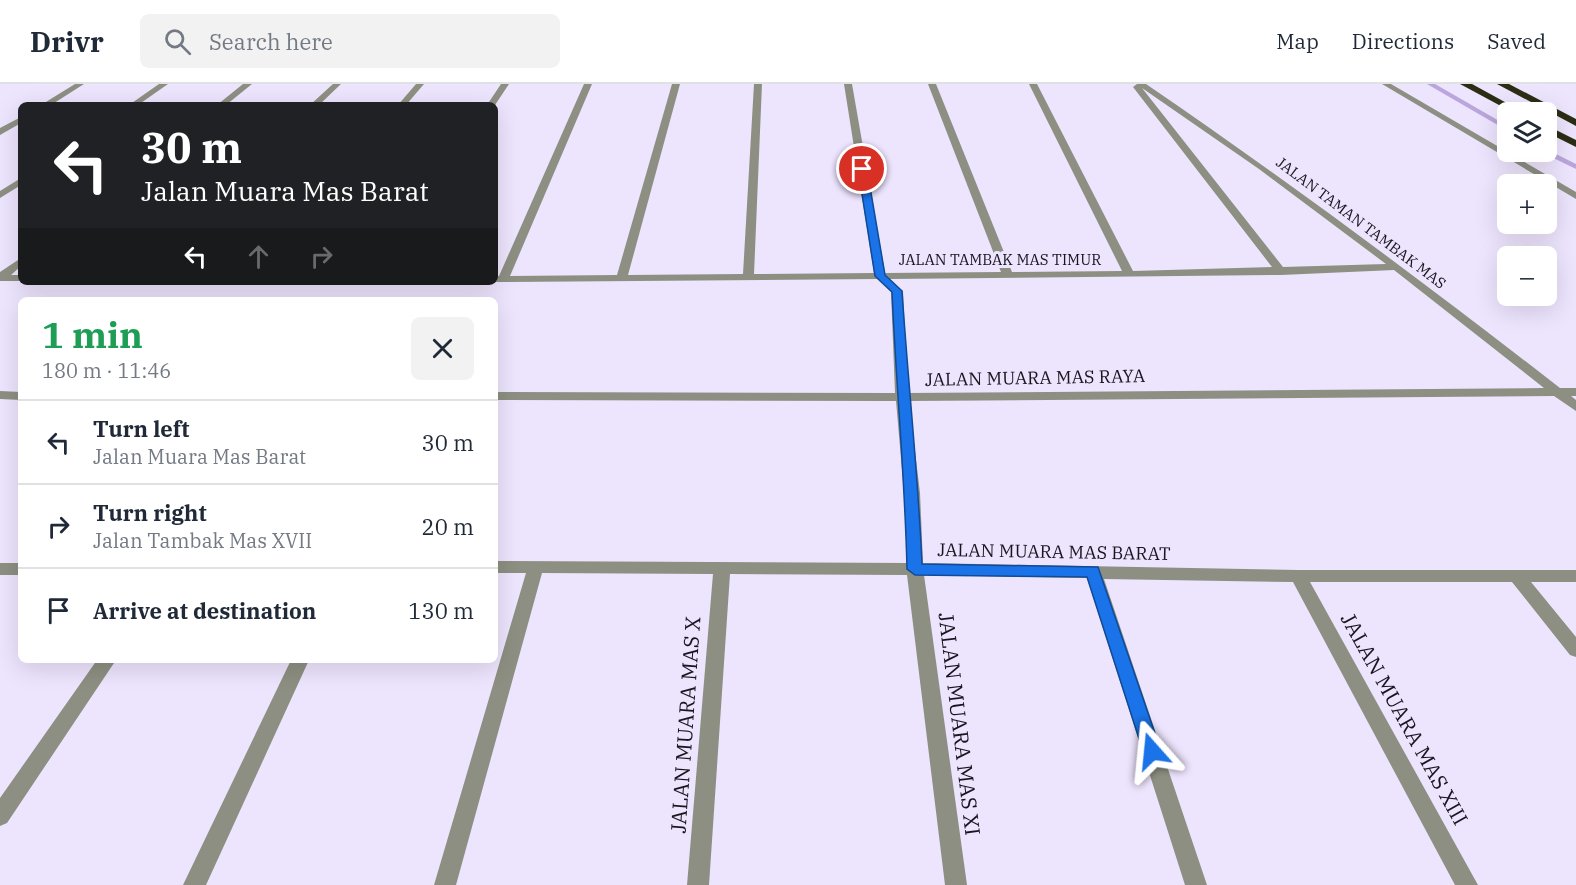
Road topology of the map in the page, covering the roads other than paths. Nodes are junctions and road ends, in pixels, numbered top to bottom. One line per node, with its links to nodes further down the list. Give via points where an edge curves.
1 (80, 84): 18 (street)
2 (164, 84): 19 (street)
3 (248, 84): 20 (street)
4 (337, 84): 21 (street)
5 (420, 84): 22 (street)
6 (505, 84): 23 (street)
7 (588, 84): 45 (street)
8 (676, 84): 44 (street)
9 (758, 84): 39 (street)
10 (848, 84): 40 (street)
11 (932, 84): 41 (street)
12 (1033, 84): 38 (street)
13 (1135, 84): 37 (street)
14 (1141, 84): 36 (street, JALAN TAMAN TAMBAK MAS)
15 (1386, 84): 34 (street)
16 (1466, 84): 24 (highway)
17 (1502, 84): 26 (highway)
18 (50, 102)
19 (137, 102)
20 (225, 102)
21 (317, 102)
22 (405, 102)
23 (492, 102)
24 (1499, 102)
25 (18, 121): 29 (street)
26 (1576, 123)
27 (1557, 130): 28 (highway)
28 (1576, 131)
29 (0, 132)
30 (1557, 134): 31 (highway)
31 (1576, 144)
32 (18, 183): 33 (street)
33 (0, 195)
34 (1576, 196)
35 (18, 263): 42 (street)
36 (1397, 267): 37 (street, JALAN TAMBAK MAS TIMUR); 46 (street, JALAN TAMAN TAMBAK MAS)
37 (1281, 272): 38 (street, JALAN TAMBAK MAS TIMUR)
38 (1129, 274): 41 (street, JALAN TAMBAK MAS TIMUR)
39 (748, 275): 40 (street, JALAN TAMBAK MAS TIMUR); 44 (street, JALAN TAMBAK MAS TIMUR)
40 (880, 276): 41 (street, JALAN TAMBAK MAS TIMUR); 51 (street, JALAN MUARA MAS XI, via 897,291)
41 (1008, 276)
42 (0, 278): 43 (street)
43 (18, 278)
44 (622, 278): 45 (street, JALAN TAMBAK MAS TIMUR)
45 (499, 279)
46 (1559, 392): 47 (street, JALAN MUARA MAS RAYA); 51 (street, JALAN MUARA MAS RAYA); 52 (street, JALAN TAMAN TAMBAK MAS)
47 (1576, 392)
48 (0, 396): 49 (street)
49 (18, 396)
50 (498, 396): 51 (street, JALAN MUARA MAS RAYA)
51 (903, 397): 58 (street, JALAN MUARA MAS XI)
52 (1576, 407)
53 (536, 566): 54 (street, JALAN MUARA MAS BARAT); 57 (street, JALAN MUARA MAS BARAT); 68 (street)
54 (498, 567)
55 (0, 569): 56 (street)
56 (18, 569)
57 (722, 569): 58 (street, JALAN MUARA MAS BARAT); 69 (street, JALAN MUARA MAS X)
58 (915, 569): 59 (street, JALAN MUARA MAS BARAT); 70 (street, JALAN MUARA MAS XI)
59 (1093, 571): 60 (street, JALAN MUARA MAS BARAT); 71 (street)
60 (1298, 576): 62 (street, JALAN MUARA MAS BARAT); 72 (street, JALAN MUARA MAS XIII)
61 (1576, 576): 62 (street, JALAN MUARA MAS BARAT)
62 (1517, 577): 63 (street)
63 (1576, 650)
64 (105, 663): 66 (street)
65 (299, 663): 67 (street)
66 (0, 816)
67 (194, 885)
68 (445, 885)
69 (698, 885)
70 (956, 885)
71 (1196, 885)
72 (1467, 885)

